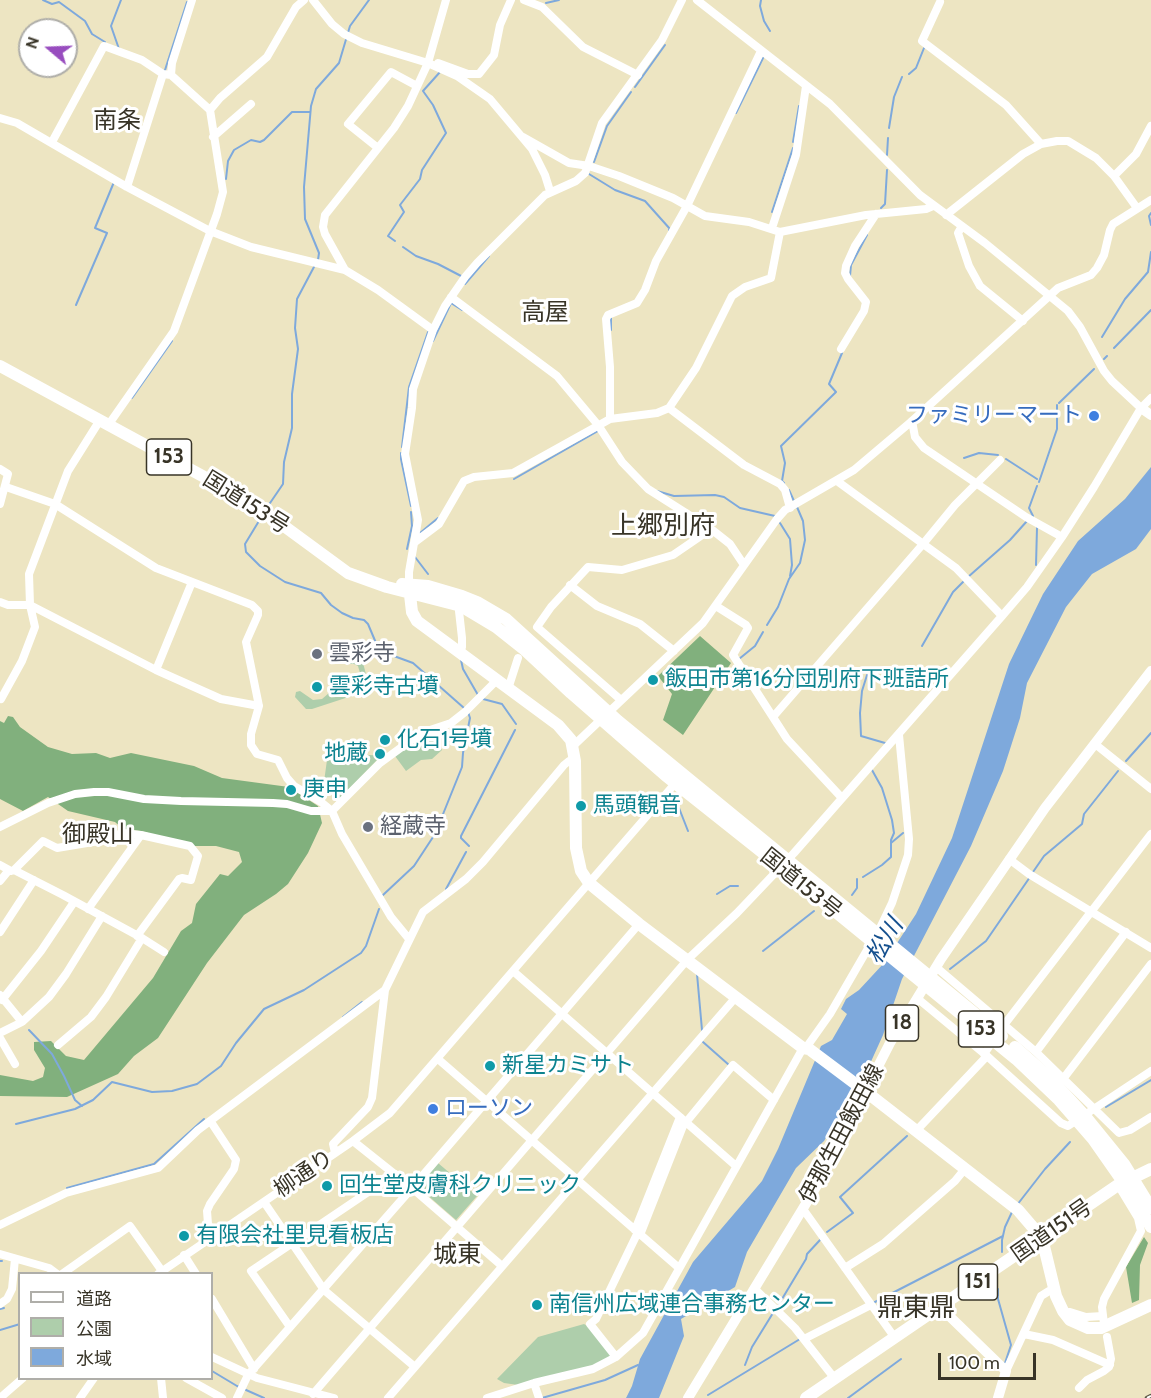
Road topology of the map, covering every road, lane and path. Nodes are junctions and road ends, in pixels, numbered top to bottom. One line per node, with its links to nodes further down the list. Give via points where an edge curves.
1 (192, 0): 12 (street)
2 (304, 0): 17 (street, via 267,57)
3 (313, 0): 11 (street, via 332,24 348,36)
4 (446, 0): 11 (street)
5 (524, 0): 13 (street, via 542,7 583,47)
6 (682, 0): 13 (street)
7 (697, 0): 10 (street)
8 (510, 1): 11 (street, via 494,55 478,74 468,75)
9 (940, 2): 23 (street, via 922,41 1006,105)
10 (761, 51): 15 (street); 30 (street)
11 (428, 62): 14 (street); 21 (street, via 490,99)
12 (167, 74): 17 (street); 22 (street, via 104,46); 27 (street)
13 (638, 75): 25 (street, via 602,123)
14 (417, 86): 24 (street); 24 (street, via 391,72 348,124)
15 (806, 86): 31 (street, via 830,104); 36 (street, via 796,155)
16 (251, 104): 20 (street)
17 (210, 110): 20 (street)
18 (0, 118): 22 (street)
19 (1151, 126): 26 (street, via 1136,154)
20 (213, 137): 37 (street, via 223,192)
21 (523, 137): 25 (street, via 569,163); 28 (street)
22 (52, 142): 27 (street)
23 (1041, 144): 26 (street, via 1068,141 1096,158); 34 (street, via 1002,169)
24 (378, 148): 38 (street, via 323,220 325,234)
25 (589, 166): 28 (street, via 581,178); 30 (street)
26 (1114, 176): 32 (street)
27 (127, 187): 37 (street)
28 (550, 191): 40 (street, via 477,263)
29 (1151, 200): 32 (street)
30 (687, 206): 36 (street, via 705,216); 49 (street, via 639,300 606,319)
31 (933, 206): 33 (street); 34 (street)
32 (1137, 208): 39 (street, via 1113,224 1097,268 1086,278 1062,285)
33 (876, 214): 36 (street); 43 (street, via 846,266 845,273 866,302)
34 (946, 215): 35 (street)
35 (962, 226): 39 (street); 41 (street, via 957,232 980,286)
36 (776, 230): 46 (street, via 771,278 732,296 696,368)
37 (210, 231): 38 (street, via 250,247); 51 (street, via 174,331)
38 (345, 270): 42 (street)
39 (1051, 295): 41 (street); 47 (street, via 1080,327 1112,381)
40 (451, 297): 42 (street); 52 (street, via 557,376)
41 (1023, 321): 50 (street)
42 (433, 330): 63 (street, via 413,389 405,454 418,520)
43 (842, 349)
44 (0, 366): 51 (highway, 国道153号 / 153)
45 (1151, 398): 47 (street)
46 (669, 408): 49 (street); 60 (street, via 744,465 780,484)
47 (1141, 408): 48 (main road); 62 (street)
48 (1151, 415)
49 (610, 419): 52 (street)
50 (912, 421): 55 (street); 56 (street, via 915,437 924,448)
51 (104, 422): 59 (street, via 68,471); 68 (highway, 国道153号 / 153, via 260,508 331,559 357,573)
52 (598, 425): 61 (street, via 622,462 648,489); 63 (street, via 513,473 464,481 440,524)
53 (1000, 460): 56 (street)
54 (0, 469): 57 (street, via 8,474)
55 (837, 481): 60 (street); 64 (street)
56 (976, 485): 62 (street); 64 (street)
57 (6, 487): 58 (street); 59 (street)
58 (0, 504)
59 (55, 504): 66 (street, via 156,568); 70 (street, via 29,574)
60 (790, 508): 65 (street, via 777,519)
61 (711, 529): 65 (street, via 730,544); 67 (street, via 673,555 622,570 588,567)
62 (1062, 537): 73 (street)
63 (415, 543): 68 (street)
64 (923, 544): 73 (street, via 956,568); 84 (street)
65 (744, 565): 71 (street)
66 (192, 582): 77 (street); 83 (street, via 252,605 258,611 246,642)
67 (570, 585): 74 (street, via 597,606 640,624); 82 (street, via 537,627)
68 (409, 589): 75 (highway, via 417,621); 89 (highway, 国道153号 / 153, via 428,586 462,596 506,619)
69 (0, 602): 70 (street)
70 (30, 605): 77 (street); 81 (street, via 33,634)
71 (716, 606): 74 (street); 84 (street, via 748,628 734,655)
72 (459, 611): 75 (street)
73 (1002, 616): 85 (street)
74 (674, 651): 82 (street)
75 (460, 653): 79 (highway)
76 (518, 658): 80 (street)
77 (156, 670): 83 (street, via 221,699)
78 (1151, 671): 86 (main road, 伊那生田飯田線 / 18)
79 (497, 680): 80 (highway); 92 (street, via 467,711 448,724 421,733 387,757)
80 (508, 688): 87 (highway, via 558,725)
81 (1, 699)
82 (620, 701): 87 (street)
83 (260, 706): 92 (street, via 250,740 253,751 278,760 294,786)
84 (773, 717): 91 (street, via 787,739)
85 (899, 735): 91 (street); 128 (street, via 908,855 881,926)
86 (1095, 744): 90 (street); 96 (main road, 伊那生田飯田線 / 18)
87 (573, 746): 88 (highway)
88 (575, 761): 102 (highway, via 576,848); 111 (street, via 564,765 471,873 423,912)
89 (679, 779): 97 (highway, 国道153号 / 153); 102 (street, 柳通り)
90 (1151, 789)
91 (842, 798): 114 (street, via 775,874)
92 (332, 812): 93 (street, via 311,812 287,804 144,799 94,792 48,803); 111 (street, via 391,917)
93 (0, 827)
94 (1151, 834): 105 (street)
95 (141, 835): 99 (street, via 122,833 57,848 44,842); 104 (street); 110 (street, via 190,846 198,860 191,880 179,879)
96 (1009, 859): 105 (street); 116 (main road, 伊那生田飯田線 / 18)
97 (780, 860): 156 (highway, 国道153号 / 153, via 942,985 1051,1079 1124,1164); 160 (highway, 国道153号 / 153, via 1041,1082 1093,1139)
98 (0, 865): 99 (street)
99 (12, 870): 100 (street); 101 (street)
100 (34, 880): 103 (street); 108 (street)
101 (0, 881)
102 (588, 883): 107 (highway); 117 (street, 柳通り)
103 (74, 902): 104 (street); 120 (street, via 41,951)
104 (88, 909): 106 (street)
105 (1092, 911): 109 (street); 124 (street)
106 (102, 916): 110 (street); 123 (street, via 66,974)
107 (639, 924): 114 (highway); 122 (street)
108 (0, 932)
109 (1126, 932): 112 (street); 129 (street)
110 (139, 937): 113 (street); 127 (street, via 91,1017)
111 (409, 939): 118 (street)
112 (1151, 948)
113 (164, 952)
114 (688, 959): 119 (highway); 130 (street)
115 (1151, 964): 135 (street)
116 (936, 967): 121 (main road, 伊那生田飯田線 / 18); 124 (street)
117 (513, 971): 122 (street); 132 (street, 柳通り)
118 (385, 990): 143 (street); 147 (street, via 372,1098 333,1144)
119 (736, 997): 128 (highway); 137 (street)
120 (1, 998): 123 (street)
121 (916, 998): 131 (street); 136 (main road, 伊那生田飯田線 / 18)
122 (562, 1014): 130 (street); 139 (street)
123 (22, 1022): 125 (street)
124 (1004, 1026): 129 (street); 131 (street)
125 (0, 1033)
126 (0, 1038): 133 (street)
127 (58, 1045)
128 (806, 1048): 136 (highway); 138 (street)
129 (1036, 1052): 135 (street)
130 (607, 1053): 137 (street); 146 (street)
131 (986, 1055): 140 (street, via 1061,1123 1068,1126); 144 (street)
132 (438, 1059): 139 (street); 145 (street, 柳通り, via 390,1113)
133 (15, 1064)
134 (1151, 1071): 140 (street)
135 (1063, 1079): 140 (street)
136 (862, 1089): 144 (highway); 157 (main road, 伊那生田飯田線 / 18, via 834,1154)
137 (653, 1092): 142 (street); 152 (street)
138 (774, 1100): 142 (street, via 733,1065); 148 (street)
139 (485, 1101): 146 (street); 154 (street)
140 (1093, 1109): 141 (street, via 1119,1133)
141 (1151, 1118)
142 (683, 1119): 148 (street); 161 (street)
143 (211, 1122): 158 (street, via 158,1168 66,1193); 162 (street, via 236,1160 207,1211)
144 (916, 1131): 150 (highway)
145 (353, 1141): 147 (street, 柳通り); 151 (street)
146 (531, 1141): 152 (street); 159 (street)
147 (335, 1154): 155 (street, 柳通り)
148 (736, 1166): 169 (street)
149 (1151, 1169): 153 (highway, 国道151号 / 151)
150 (964, 1170): 163 (highway, via 1014,1208); 170 (street, via 883,1244)
151 (395, 1174): 154 (street); 164 (street)
152 (577, 1180): 161 (street); 168 (street)
153 (1118, 1185): 163 (highway, 国道151号 / 151); 183 (street, via 1142,1231 1104,1299 1103,1320)
154 (412, 1188): 159 (street); 176 (street)
155 (264, 1202): 162 (street, 柳通り); 164 (street)
156 (1151, 1208)
157 (802, 1209): 170 (street); 175 (main road, 伊那生田飯田線 / 18)
158 (0, 1225)
159 (457, 1227): 168 (street); 186 (street)
160 (1151, 1227)
161 (638, 1232): 169 (street); 192 (street, via 596,1319 590,1324)
162 (214, 1235): 166 (street, 柳通り)
163 (1038, 1237): 177 (highway); 182 (highway, 国道151号 / 151); 183 (highway)
164 (292, 1242): 176 (street); 185 (street, via 250,1271)
165 (0, 1254): 167 (street)
166 (184, 1255): 173 (street, 柳通り); 174 (street)
167 (15, 1259): 171 (street); 179 (street, via 12,1289)
168 (502, 1266): 194 (street)
169 (679, 1268): 192 (street, via 643,1333)
170 (844, 1268): 180 (street)
171 (54, 1272)
172 (65, 1272): 173 (street, via 130,1226)
173 (160, 1272)
174 (195, 1272)
175 (754, 1288): 190 (street); 214 (main road, 伊那生田飯田線 / 18)
176 (324, 1290): 185 (street); 186 (street)
177 (1048, 1291): 184 (highway, via 1064,1319 1083,1330 1112,1330); 187 (street, via 1041,1296)
178 (213, 1301): 196 (street)
179 (0, 1304)
180 (871, 1305): 189 (street); 190 (street)
181 (1151, 1305): 183 (highway, via 1096,1329 1074,1322)
182 (940, 1308): 189 (highway, 国道151号 / 151); 195 (main road)
183 (1064, 1313)
184 (1151, 1314)
185 (290, 1327): 196 (street)
186 (369, 1328): 194 (street); 204 (street)
187 (1024, 1334): 193 (street, via 1053,1340); 195 (street)
188 (1107, 1337): 193 (street)
189 (895, 1338): 197 (highway, 国道151号 / 151)
190 (804, 1339): 197 (street)
191 (213, 1357): 196 (street)
192 (616, 1357): 203 (street)
193 (1110, 1365): 202 (street)
194 (415, 1367): 212 (street)
195 (1006, 1371): 215 (main road)
196 (249, 1374): 204 (street); 210 (street)
197 (835, 1379): 205 (highway, 国道151号 / 151)
198 (21, 1380): 206 (street)
199 (93, 1380): 207 (street)
200 (161, 1380): 208 (street)
201 (190, 1380): 209 (street)
202 (1079, 1388)
203 (537, 1390): 213 (street)
204 (314, 1394): 211 (street)
205 (810, 1397)
206 (0, 1398)
207 (80, 1398)
208 (163, 1398)
209 (222, 1398)
210 (237, 1398)
211 (334, 1398)
212 (388, 1398)
213 (487, 1398)
214 (688, 1398)
215 (998, 1398)

